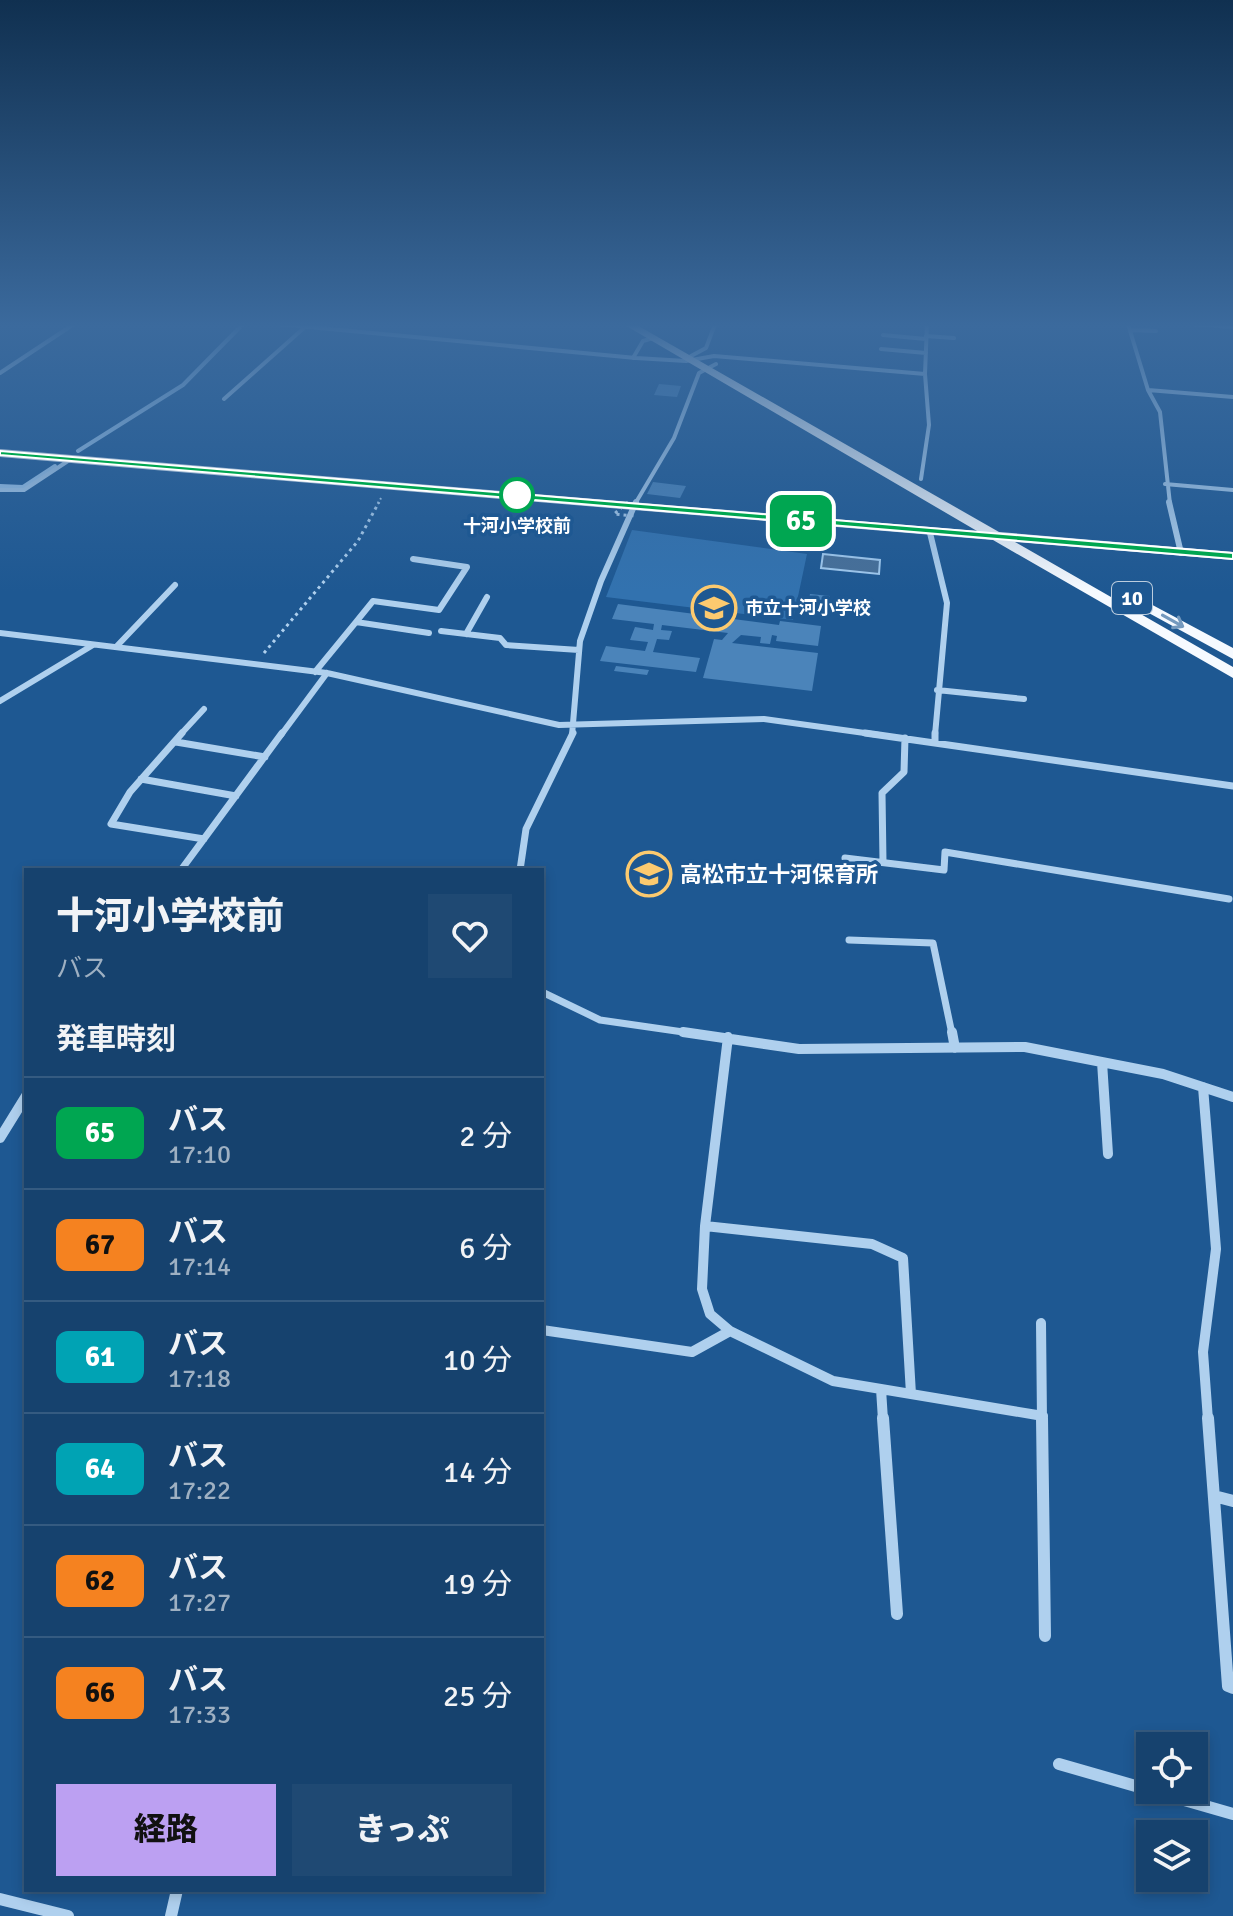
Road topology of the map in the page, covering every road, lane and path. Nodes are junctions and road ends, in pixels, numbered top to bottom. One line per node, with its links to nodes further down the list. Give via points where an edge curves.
1 (683, 413): 13 (street)
2 (790, 413): 15 (main road, 10)
3 (799, 413): 8 (main road, 10)
4 (928, 413): 8 (street)
5 (1160, 413): 9 (street)
6 (0, 453): 7 (main road)
7 (71, 459): 10 (main road); 11 (street, via 24,490)
8 (921, 479): 16 (main road, 10)
9 (1165, 484): 12 (street); 17 (street)
10 (390, 485): 13 (main road); 31 (path, via 358,541)
11 (0, 490)
12 (1233, 490)
13 (632, 508): 14 (main road); 29 (street)
14 (930, 533): 15 (main road); 35 (street, via 947,603)
15 (1003, 539): 16 (main road); 34 (main road, 10)
16 (1032, 542): 17 (main road); 30 (main road, 10, one-way to 30)
17 (1181, 553): 18 (main road)
18 (1233, 556)
19 (413, 559): 22 (street, via 467,567 439,610 373,601)
20 (175, 585): 28 (street)
21 (487, 597): 26 (street)
22 (356, 622): 25 (street); 32 (street)
23 (441, 631): 26 (street)
24 (0, 633): 27 (street)
25 (429, 633)
26 (466, 634): 29 (street, via 500,638 506,645)
27 (93, 644): 28 (street); 37 (street)
28 (116, 647): 31 (street)
29 (579, 650): 39 (street)
30 (1233, 654)
31 (255, 664): 32 (street)
32 (315, 672): 33 (street)
33 (327, 673): 39 (street); 43 (street)
34 (1233, 673)
35 (937, 690): 36 (street); 42 (street)
36 (1024, 699)
37 (0, 701)
38 (204, 709): 41 (street)
39 (574, 725): 40 (street, via 764,719); 51 (street, via 526,829)
40 (905, 738): 42 (street); 49 (street, via 904,772 882,793)
41 (176, 742): 43 (street); 44 (street)
42 (935, 742): 45 (street)
43 (265, 757): 46 (street)
44 (141, 779): 46 (street); 47 (street, via 111,824)
45 (1233, 786)
46 (236, 796): 47 (street)
47 (204, 839): 50 (street)
48 (845, 858): 49 (street)
49 (883, 862): 52 (street, via 944,870 945,852)
50 (182, 868)
51 (520, 868)
52 (1229, 899)
53 (849, 940): 56 (street, via 933,943)
54 (544, 993): 55 (street, via 600,1020)
55 (728, 1037): 56 (street, via 799,1049); 63 (street)
56 (955, 1048): 57 (street, via 1025,1047)
57 (1102, 1062): 58 (street); 62 (street)
58 (1203, 1087): 59 (street); 70 (street, via 1216,1249 1203,1352)
59 (1233, 1097)
60 (24, 1099): 61 (street)
61 (0, 1138)
62 (1108, 1154)
63 (705, 1226): 66 (street, via 702,1289 710,1314); 68 (street, via 872,1244 903,1258)
64 (1041, 1323): 69 (street)
65 (544, 1330): 66 (street, via 692,1352)
66 (730, 1331): 67 (street, via 833,1381)
67 (881, 1389): 68 (street); 72 (street)
68 (911, 1394): 69 (street)
69 (1043, 1416): 73 (street)
70 (1214, 1496): 71 (street); 74 (street, via 1228,1686)
71 (1233, 1501)
72 (897, 1614)
73 (1045, 1636)
74 (1233, 1688)
75 (1059, 1764): 76 (street)
76 (1233, 1814)
77 (177, 1892): 80 (street)
78 (0, 1899): 79 (street)
79 (68, 1916)
80 (171, 1916)

